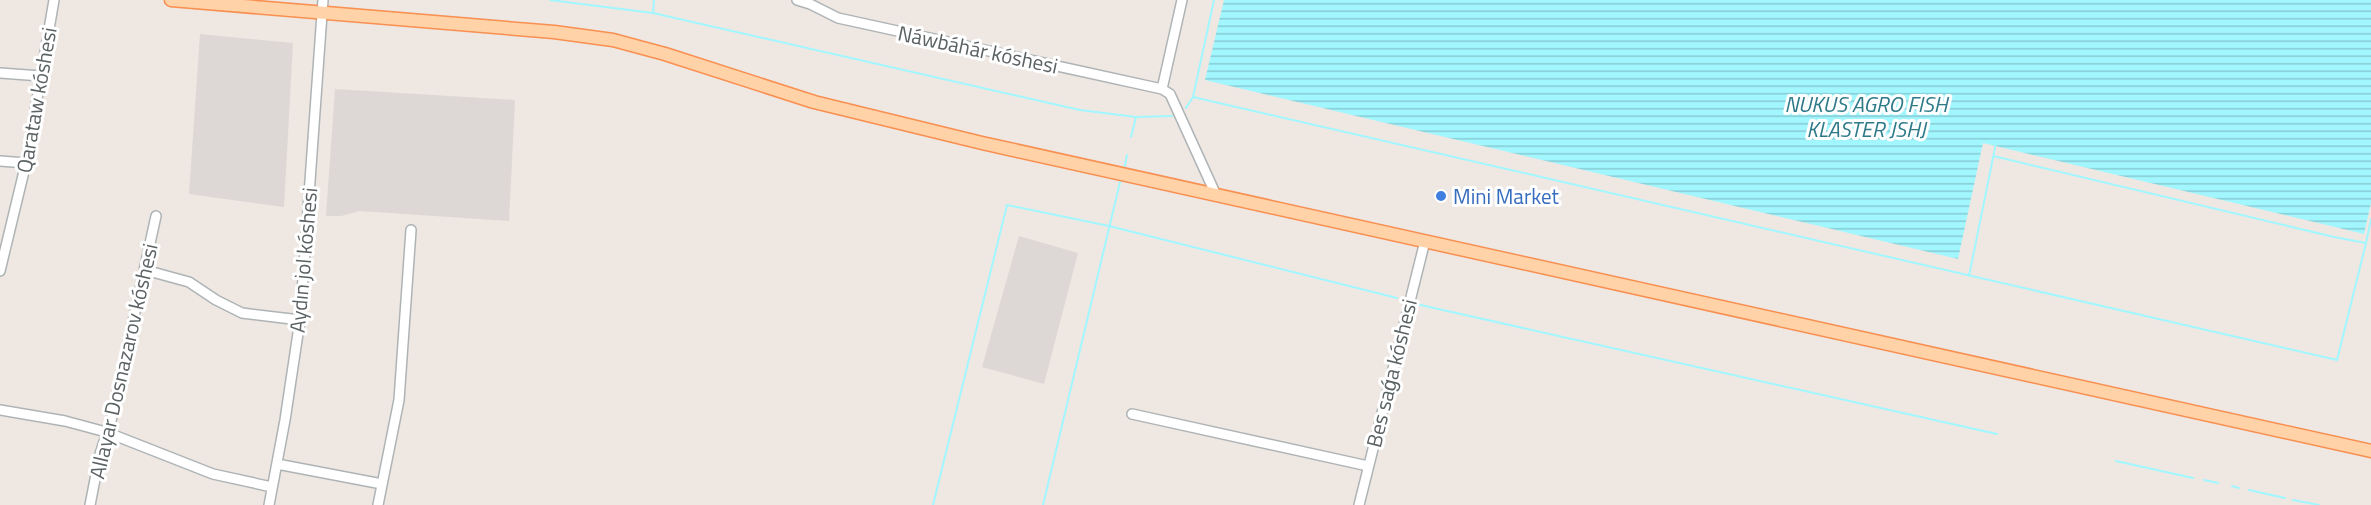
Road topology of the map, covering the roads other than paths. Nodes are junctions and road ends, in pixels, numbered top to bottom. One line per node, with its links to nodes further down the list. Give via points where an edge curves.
1 (54, 0): 7 (street, Qarataw kóshesi)
2 (171, 0): 5 (main road)
3 (797, 0): 8 (street, Náwbáhár kóshesi, via 838,18)
4 (1182, 0): 8 (street)
5 (322, 6): 11 (main road, via 613,40 814,102); 17 (street, Aydın jol kóshesi)
6 (0, 73): 7 (street)
7 (41, 76): 10 (street, Qarataw kóshesi)
8 (1161, 89): 11 (street, via 1170,94)
9 (0, 161): 10 (street)
10 (26, 163): 16 (street, Qarataw kóshesi)
11 (1216, 195): 14 (main road)
12 (156, 216): 15 (street, Allayar Dosnazarov kóshesi)
13 (411, 230): 24 (street, via 399,400)
14 (1425, 241): 21 (main road); 23 (street, Bes saǵa kóshesi)
15 (145, 270): 17 (street, via 189,282 242,313); 20 (street, Allayar Dosnazarov kóshesi)
16 (0, 271)
17 (300, 320): 22 (street, Aydın jol kóshesi)
18 (0, 410): 20 (street)
19 (1132, 414): 23 (street)
20 (106, 432): 25 (street, via 213,474); 26 (street, Allayar Dosnazarov kóshesi)
21 (2371, 451)
22 (277, 464): 24 (street); 25 (street, Aydın jol kóshesi)
23 (1368, 466): 29 (street, Bes saǵa kóshesi)
24 (382, 484): 28 (street)
25 (272, 487): 27 (street, Aydın jol kóshesi)
26 (90, 505)
27 (269, 505)
28 (378, 505)
29 (1359, 505)

